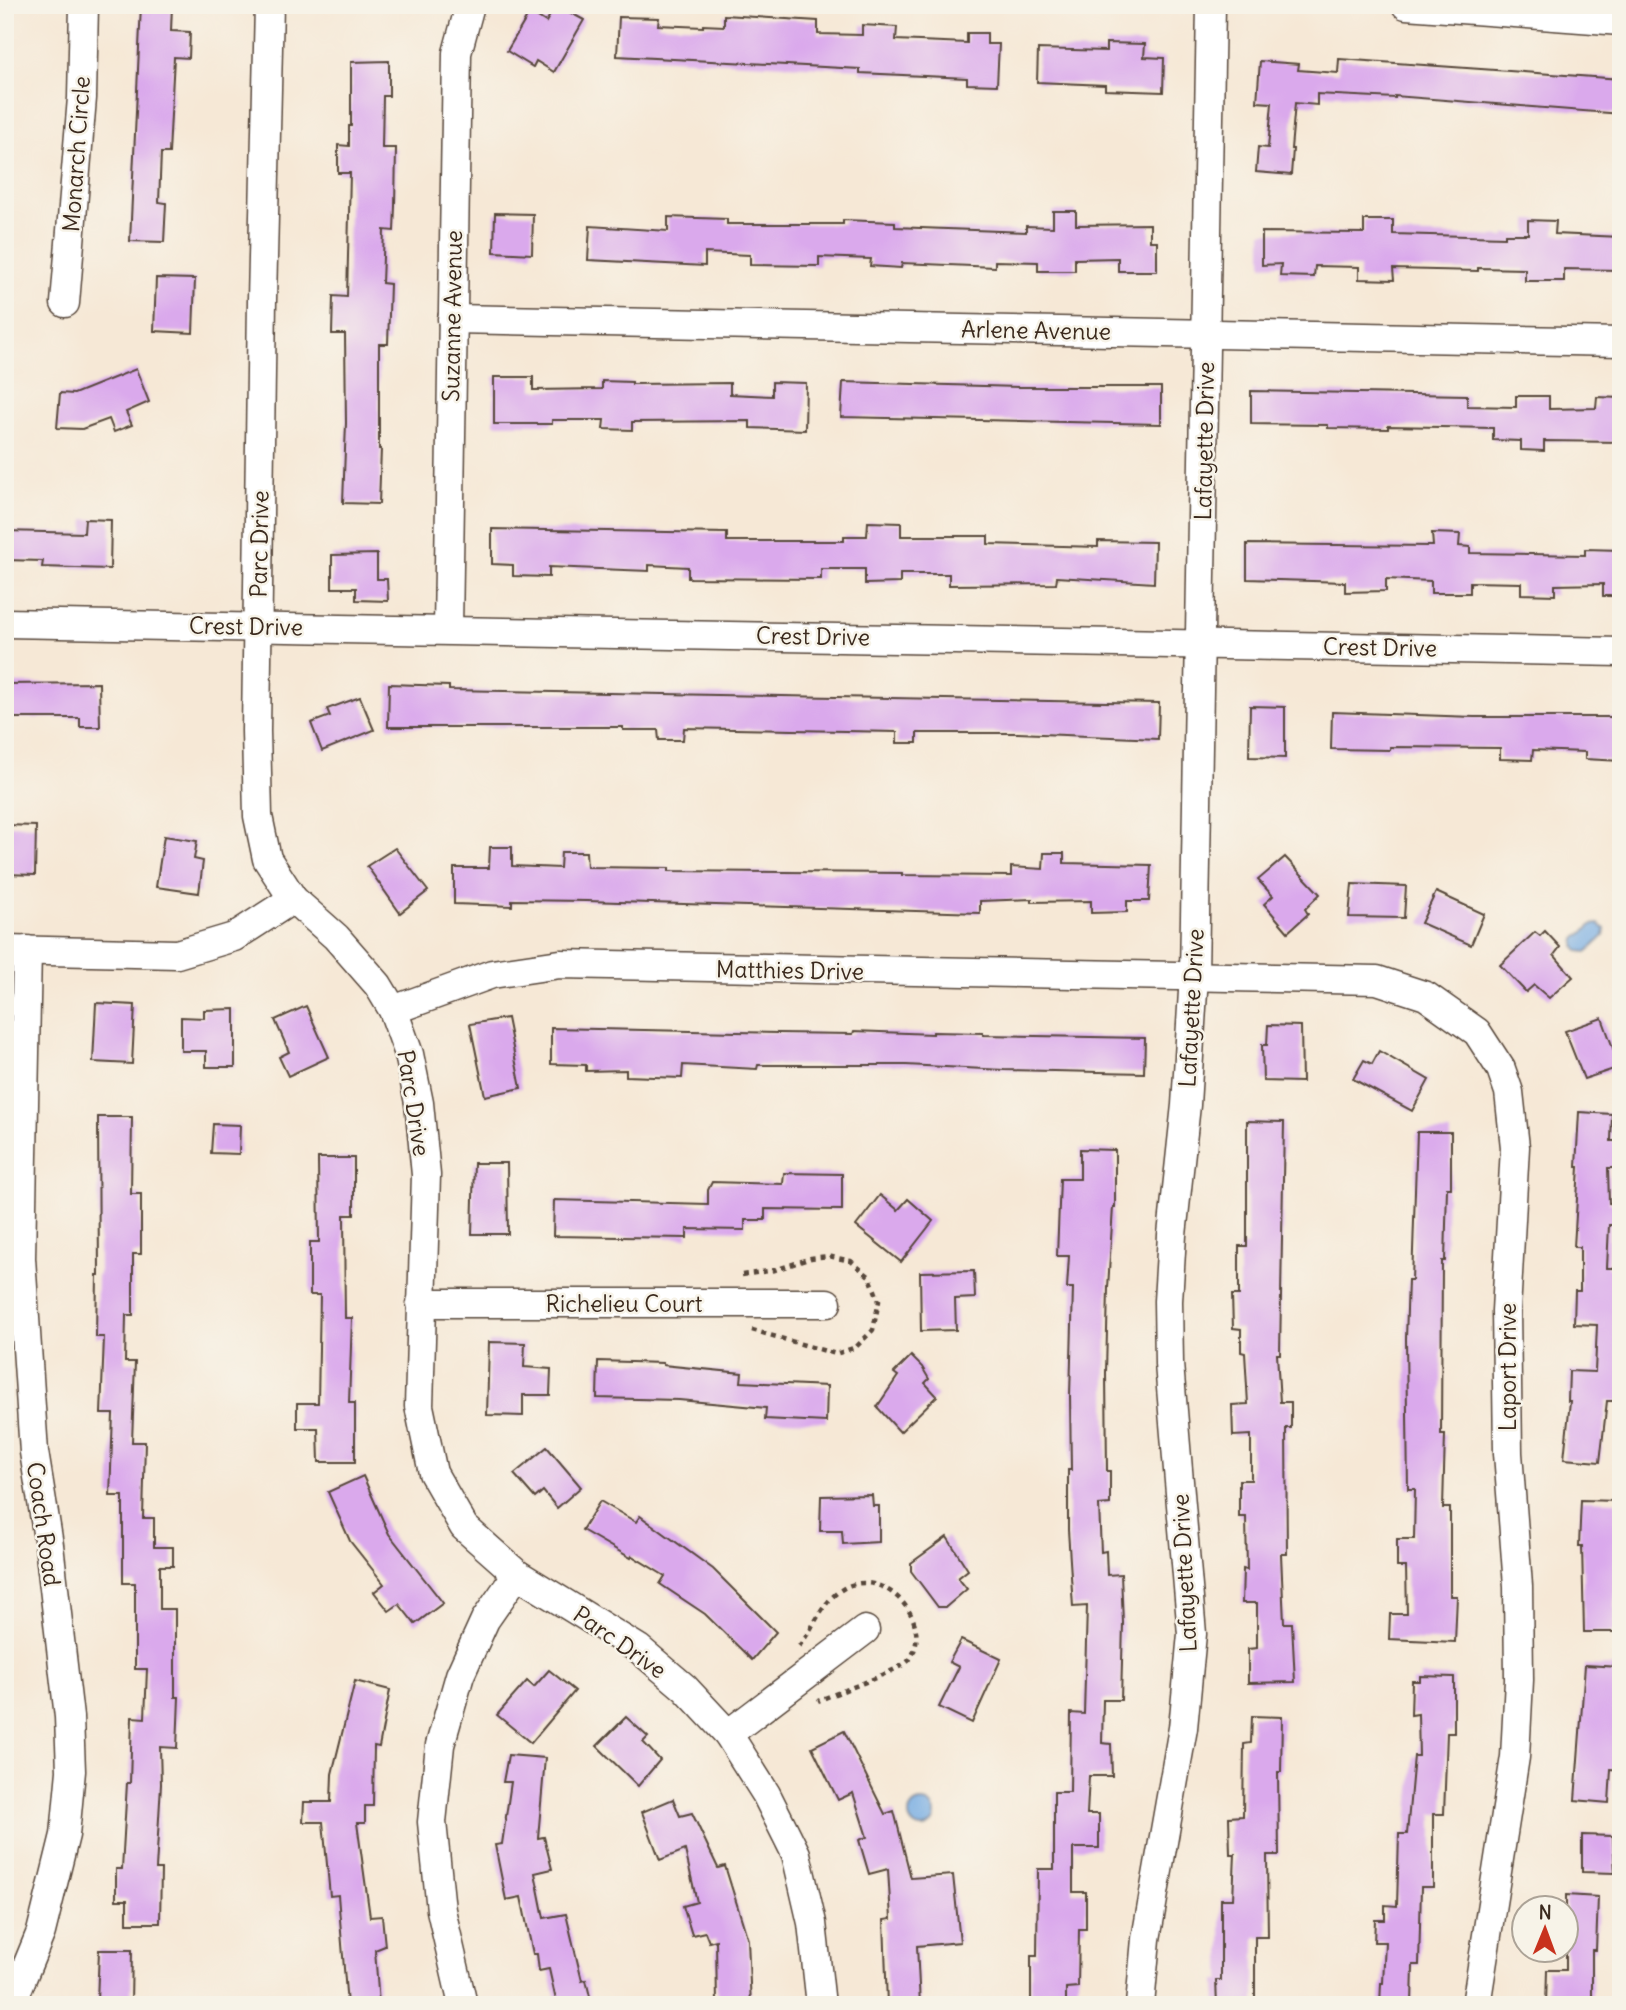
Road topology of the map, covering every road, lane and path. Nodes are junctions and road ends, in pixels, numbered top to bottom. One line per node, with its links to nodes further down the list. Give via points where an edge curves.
1 (84, 5): 7 (street, Monarch Circle, via 82,98)
2 (269, 5): 12 (street, Parc Drive)
3 (470, 5): 8 (street, Suzanne Avenue, via 457,53)
4 (1211, 5): 9 (street, Lafayette Drive)
5 (1406, 5): 6 (street)
6 (1621, 22)
7 (65, 303)
8 (452, 319): 9 (street, Arlene Avenue); 13 (street, Suzanne Avenue)
9 (1206, 333): 10 (street, Arlene Avenue); 14 (street, Lafayette Drive)
10 (1621, 342)
11 (5, 623): 12 (street, Crest Drive)
12 (258, 627): 13 (street, Crest Drive); 16 (street, Parc Drive, via 258,816 267,859)
13 (448, 629): 14 (street, Crest Drive)
14 (1200, 643): 15 (street, Crest Drive); 18 (street, Lafayette Drive)
15 (1621, 652)
16 (293, 898): 17 (street, via 234,937 177,954); 19 (street, Parc Drive, via 336,937 378,985)
17 (16, 950): 20 (street, Coach Road)
18 (1195, 975): 19 (street, Matthies Drive, via 560,964 492,974); 29 (street, Lafayette Drive, via 1168,1301 1169,1364 1192,1633 1183,1728 1146,1939); 30 (street, Laport Drive, via 1377,981 1426,996 1477,1032 1501,1069 1509,1092 1515,1147 1506,1311 1508,1453 1518,1586 1519,1680 1515,1757)
19 (393, 1010): 21 (street, Parc Drive, via 409,1054 426,1175)
20 (13, 1259): 26 (street, Coach Road, via 69,1717 71,1772 65,1835 41,1931)
21 (421, 1303): 22 (street, Richelieu Court); 23 (street, Parc Drive, via 419,1406 433,1474 464,1527)
22 (827, 1303)
23 (517, 1574): 25 (street, Parc Drive, via 639,1649 685,1688); 27 (street, via 485,1620 460,1675 440,1745 432,1822 441,1910)
24 (865, 1630): 25 (street)
25 (728, 1734): 28 (street, Parc Drive, via 796,1854 813,1923)
26 (12, 2005)
27 (463, 2005)
28 (821, 2005)
29 (1140, 2005)
30 (1476, 2005)

